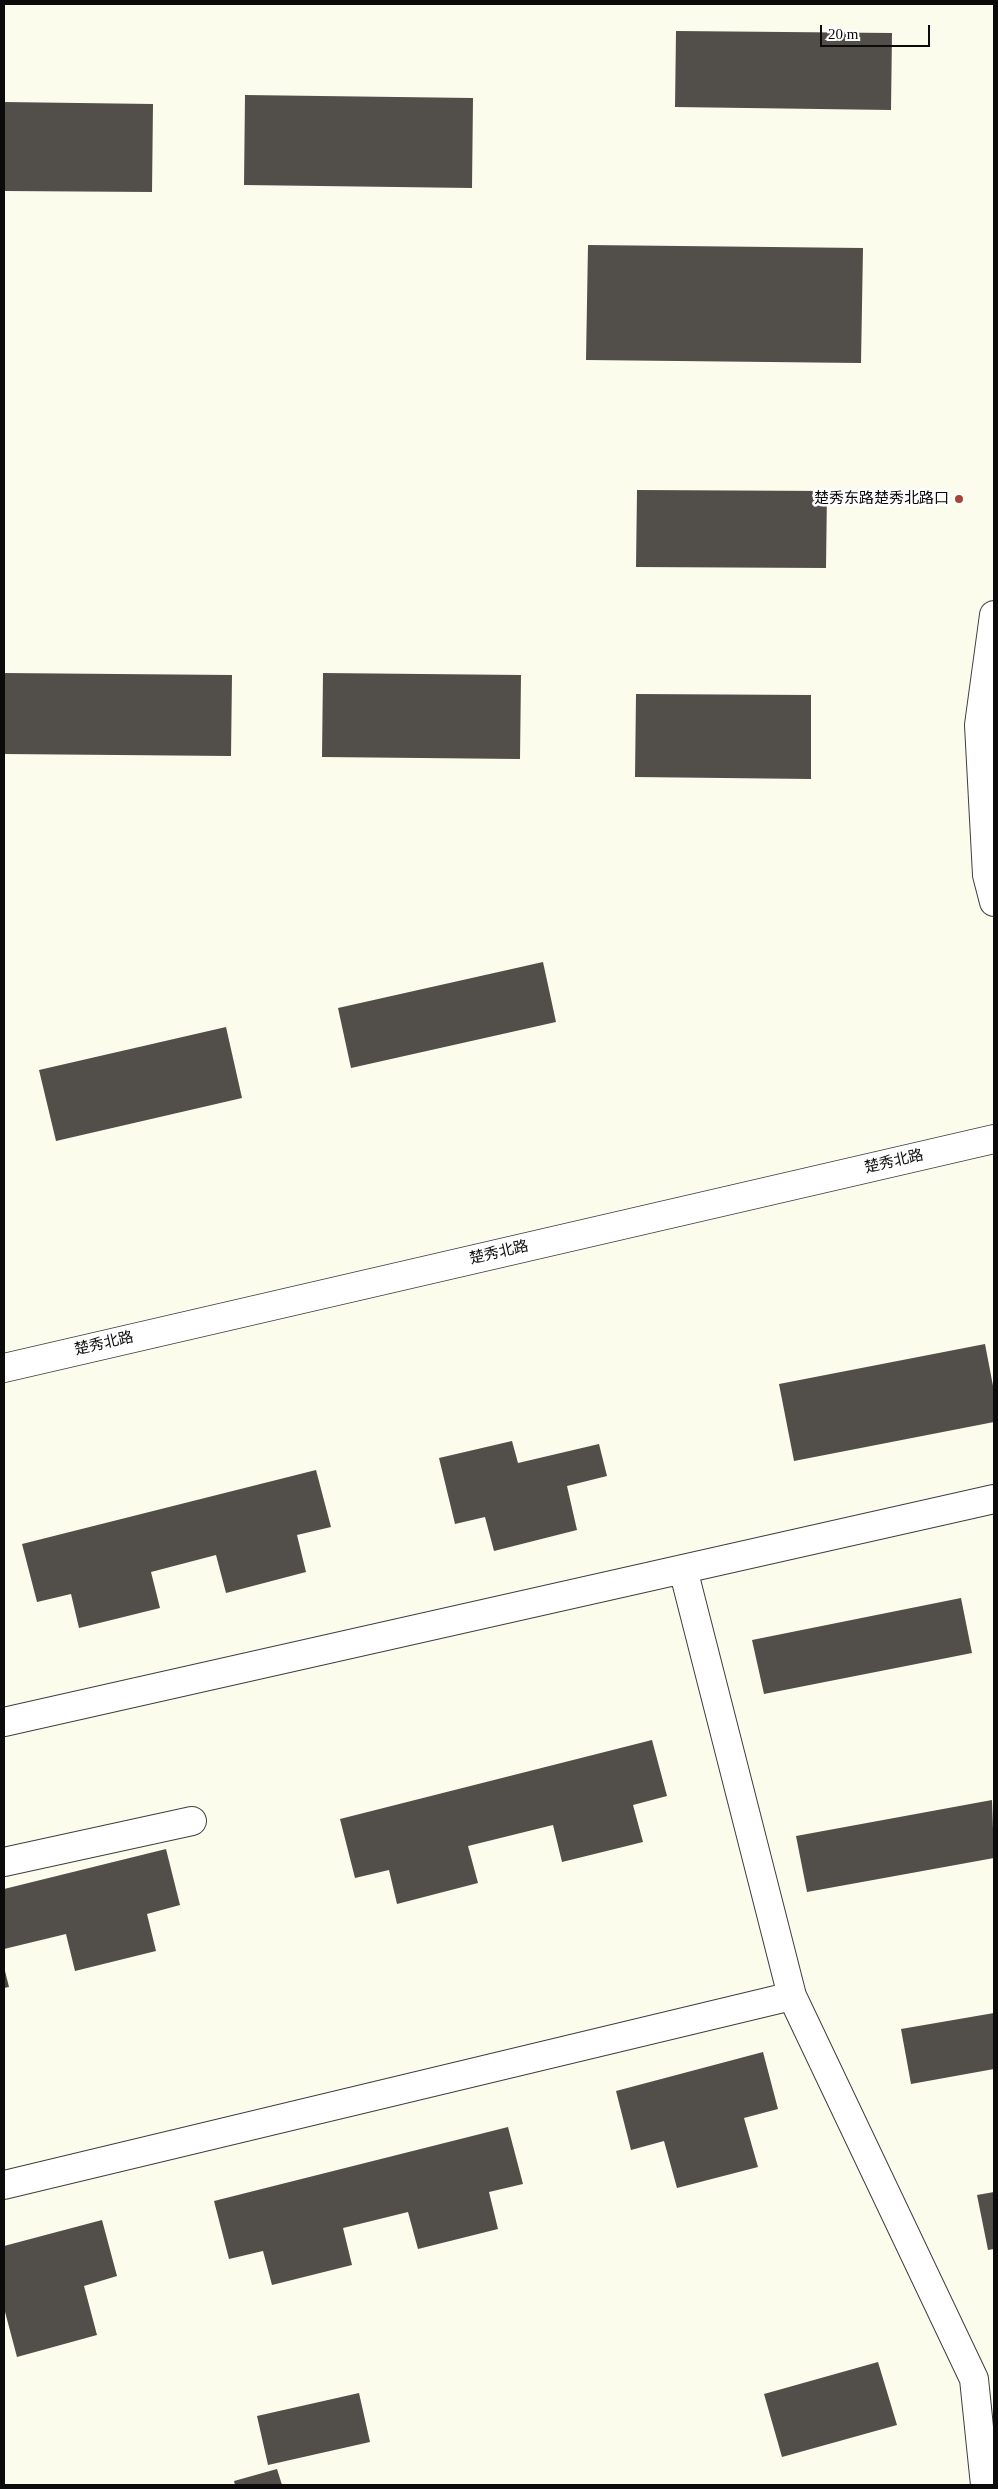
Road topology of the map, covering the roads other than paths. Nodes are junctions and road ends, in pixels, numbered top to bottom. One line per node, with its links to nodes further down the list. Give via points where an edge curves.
1 (994, 616): 2 (street, via 979,725 987,875)
2 (994, 902)
3 (994, 1139): 4 (street, 楚秀北路)
4 (4, 1368)
5 (994, 1499): 6 (street)
6 (683, 1569): 7 (street); 10 (street)
7 (4, 1722)
8 (192, 1821): 9 (street)
9 (4, 1862)
10 (792, 1996): 11 (street); 12 (street, via 974,2379)
11 (4, 2185)
12 (985, 2485)

